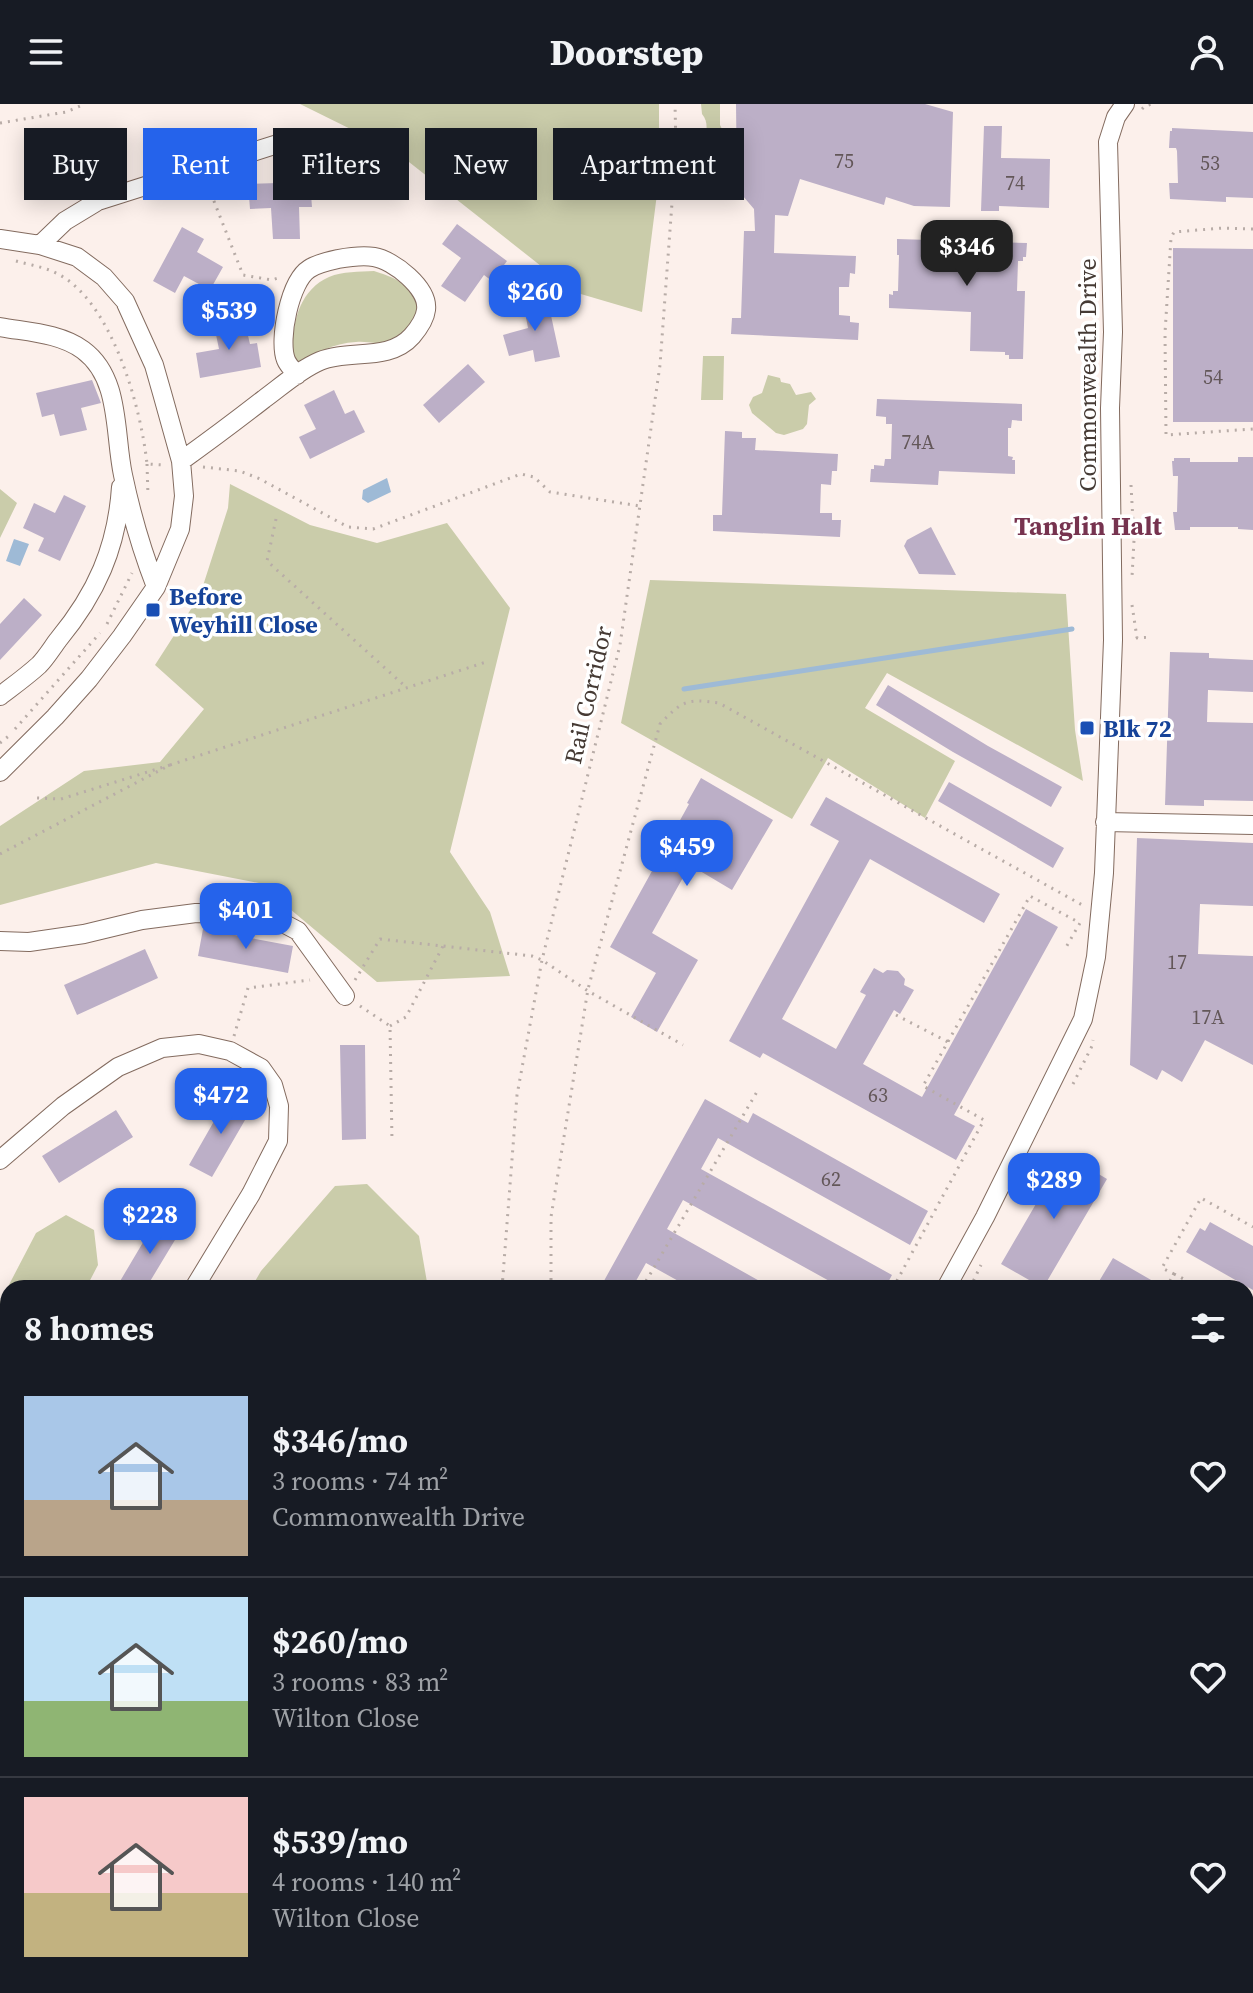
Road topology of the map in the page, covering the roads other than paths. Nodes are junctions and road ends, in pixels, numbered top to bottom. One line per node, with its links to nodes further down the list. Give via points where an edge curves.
1 (1132, 110): 12 (street, Commonwealth Drive, via 1116,117 1108,142 1113,640)
2 (273, 145): 4 (street, via 98,201 65,221)
3 (0, 239): 4 (street)
4 (40, 245): 7 (street, via 77,257 125,301 154,365)
5 (0, 327): 8 (street, via 54,337 81,348 97,363 114,404)
6 (297, 375): 6 (street, via 283,348 291,295 307,270 334,260 374,257 410,277 422,292 427,307 422,321 402,345 321,361); 7 (street)
7 (181, 463): 9 (street, via 180,529)
8 (123, 473): 9 (street); 10 (street, via 110,551 93,590 39,665)
9 (156, 587): 11 (street, via 89,679)
10 (0, 696)
11 (0, 772)
12 (1105, 822): 13 (street); 18 (street, Commonwealth Drive, via 1096,957 1083,1019)
13 (1253, 825)
14 (0, 941): 15 (street, via 29,942 196,913 266,914 298,931)
15 (345, 996)
16 (0, 1160): 17 (street, via 118,1067 162,1048 199,1044 230,1051 261,1068 279,1106 278,1141)
17 (199, 1280)
18 (950, 1280)

